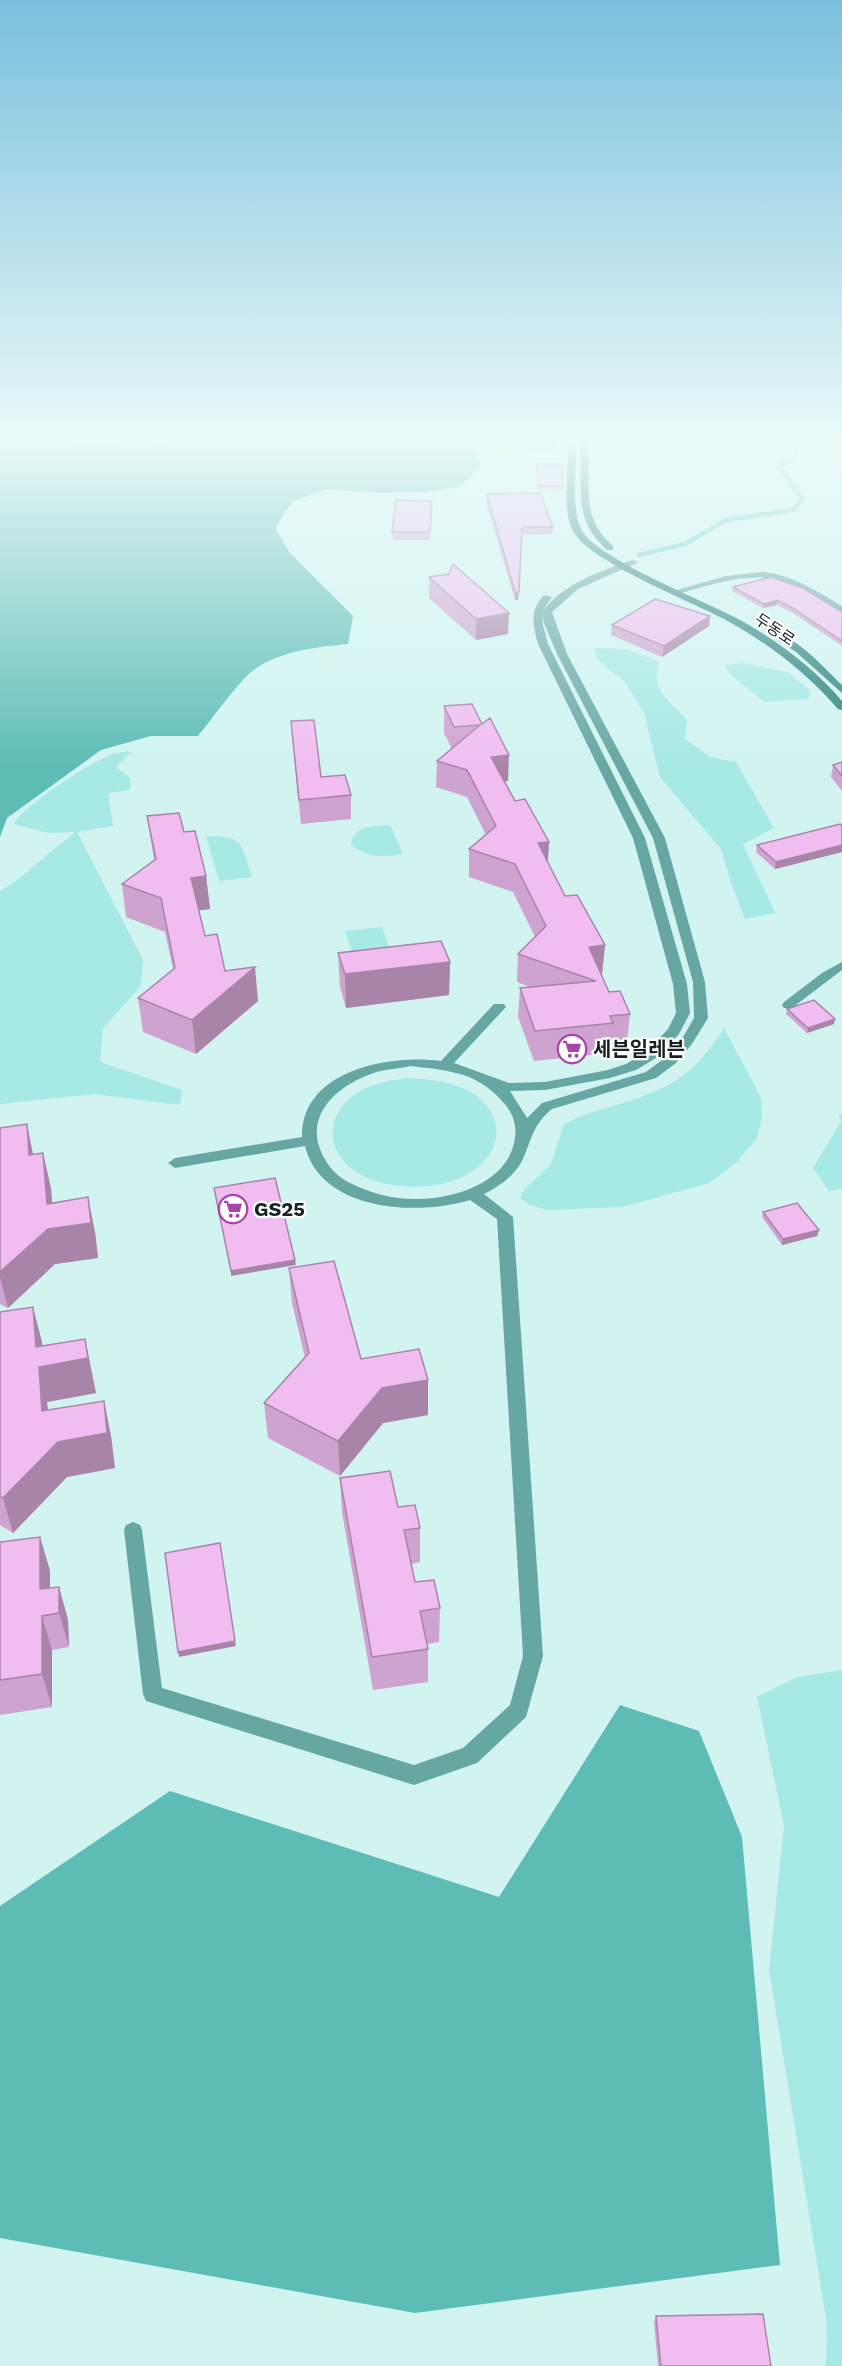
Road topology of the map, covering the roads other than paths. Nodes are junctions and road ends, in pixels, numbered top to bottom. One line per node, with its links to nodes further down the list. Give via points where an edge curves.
1 (597, 548): 3 (street, 두동로)
2 (609, 548): 3 (street, 두동로)
3 (626, 562): 4 (street, 두동로); 5 (street, 두동로); 13 (street, via 557,589 541,602 535,617 543,644 639,838 680,984 682,1013 674,1031 651,1055 631,1067 545,1086 509,1087); 14 (street, via 554,601 548,612 549,623 659,838 699,982 701,1018 671,1060 651,1075 548,1106 538,1113)
4 (689, 589): 5 (street); 6 (street, via 753,574 774,576); 7 (street, 두동로, via 800,650)
5 (678, 591): 8 (street, 두동로, via 785,652 829,690)
6 (842, 610)
7 (842, 690)
8 (842, 707)
9 (842, 965): 10 (lane)
10 (788, 1005)
11 (499, 1007): 12 (street)
12 (445, 1065): 13 (street); 15 (street, via 411,1062 377,1067 347,1078 324,1096 310,1117)
13 (491, 1082): 14 (street, via 509,1097 520,1115)
14 (524, 1134): 17 (street, via 518,1157 501,1178)
15 (308, 1141): 16 (street); 17 (street, via 318,1163 338,1183 368,1197 412,1204 440,1203)
16 (175, 1163)
17 (473, 1194): 18 (street, via 505,1217 533,1656 519,1710 470,1756 414,1775 153,1694)
18 (133, 1530)

